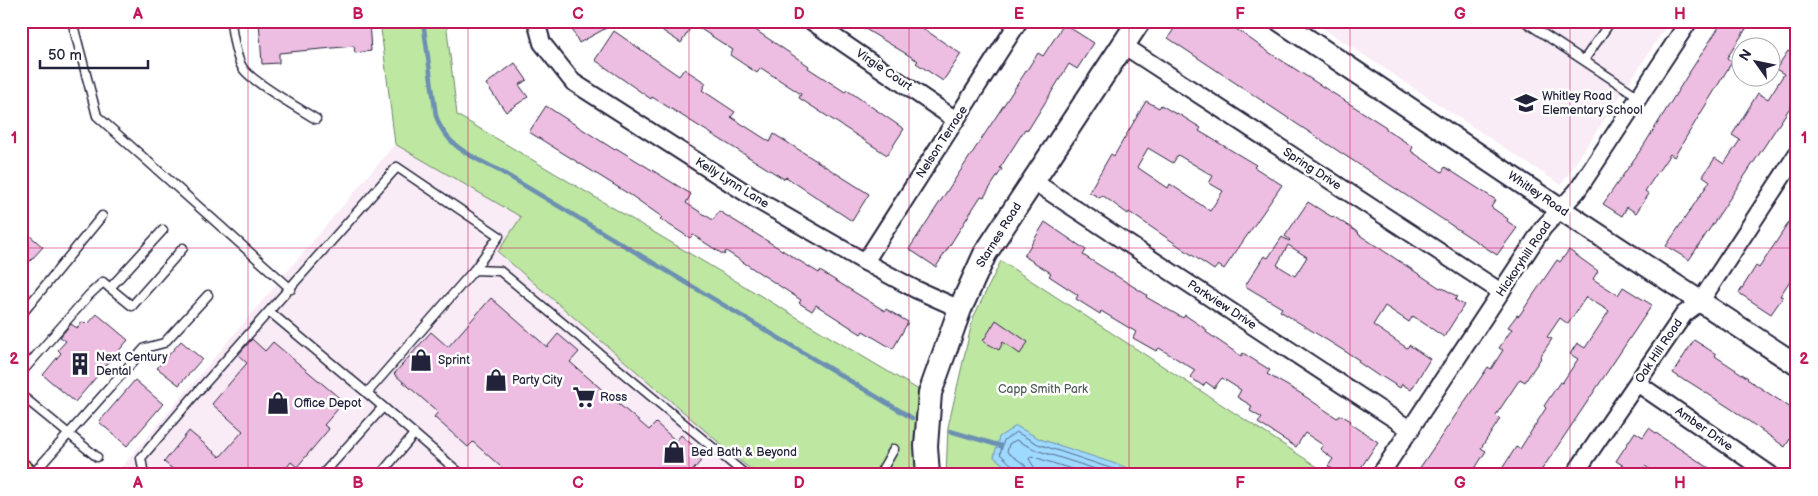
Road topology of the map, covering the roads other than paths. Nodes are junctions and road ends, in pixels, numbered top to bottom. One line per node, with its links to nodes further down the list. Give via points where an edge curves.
1 (72, 21): 25 (lane, via 97,116)
2 (231, 21): 14 (lane, via 242,68)
3 (536, 21): 22 (street, Kelly Lynn Lane, via 542,43 573,82 757,200)
4 (811, 21): 15 (street, Virgie Court)
5 (1019, 21): 15 (street, Nelson Terrace)
6 (1139, 21): 11 (main road, Starnes Road)
7 (1280, 21): 18 (street, Whitley Road)
8 (1524, 21): 12 (lane)
9 (1611, 21): 12 (lane)
10 (1689, 21): 13 (street, Hickoryhill Road)
11 (1123, 45): 17 (main road, Starnes Road); 26 (street, Spring Drive)
12 (1584, 60): 13 (lane)
13 (1639, 97): 18 (street, Hickoryhill Road, via 1577,191)
14 (316, 119)
15 (956, 120): 22 (street, Nelson Terrace)
16 (1797, 154): 28 (street, Oak Hill Road)
17 (1033, 181): 29 (main road, Starnes Road, via 985,254); 38 (street, Parkview Drive)
18 (1560, 209): 26 (street, Hickoryhill Road, via 1543,228); 28 (street, Whitley Road)
19 (102, 216): 31 (lane)
20 (162, 230): 24 (lane)
21 (183, 248): 24 (lane, via 132,306)
22 (865, 262): 29 (street, Kelly Lynn Lane)
23 (474, 270): 25 (lane, via 499,236 397,167); 35 (lane); 50 (lane, via 500,271)
24 (110, 288): 33 (lane, via 103,282 96,288)
25 (290, 289): 30 (lane)
26 (1501, 292): 38 (street, Hickoryhill Road)
27 (208, 295): 39 (lane, via 164,343 145,348)
28 (1700, 302): 32 (street, Whitley Road); 34 (street, Oak Hill Road, via 1684,314)
29 (960, 309): 52 (main road, Starnes Road, via 930,393 926,446)
30 (270, 312): 35 (lane); 46 (lane, via 141,458)
31 (21, 314)
32 (1797, 365)
33 (21, 373)
34 (1637, 383): 54 (street, Oak Hill Road); 55 (street, Amber Drive)
35 (367, 393): 37 (lane)
36 (21, 395): 39 (lane)
37 (383, 407): 40 (lane); 47 (lane)
38 (1410, 430): 53 (street, Hickoryhill Road)
39 (68, 434): 42 (lane); 45 (lane)
40 (414, 434): 48 (lane); 49 (lane)
41 (894, 449): 51 (lane)
42 (97, 457)
43 (21, 472): 44 (main road)
44 (24, 475)
45 (32, 475)
46 (144, 475)
47 (322, 475)
48 (380, 475)
49 (462, 475)
50 (746, 475)
51 (879, 475)
52 (928, 475)
53 (1380, 475)
54 (1574, 475)
55 (1771, 475)

